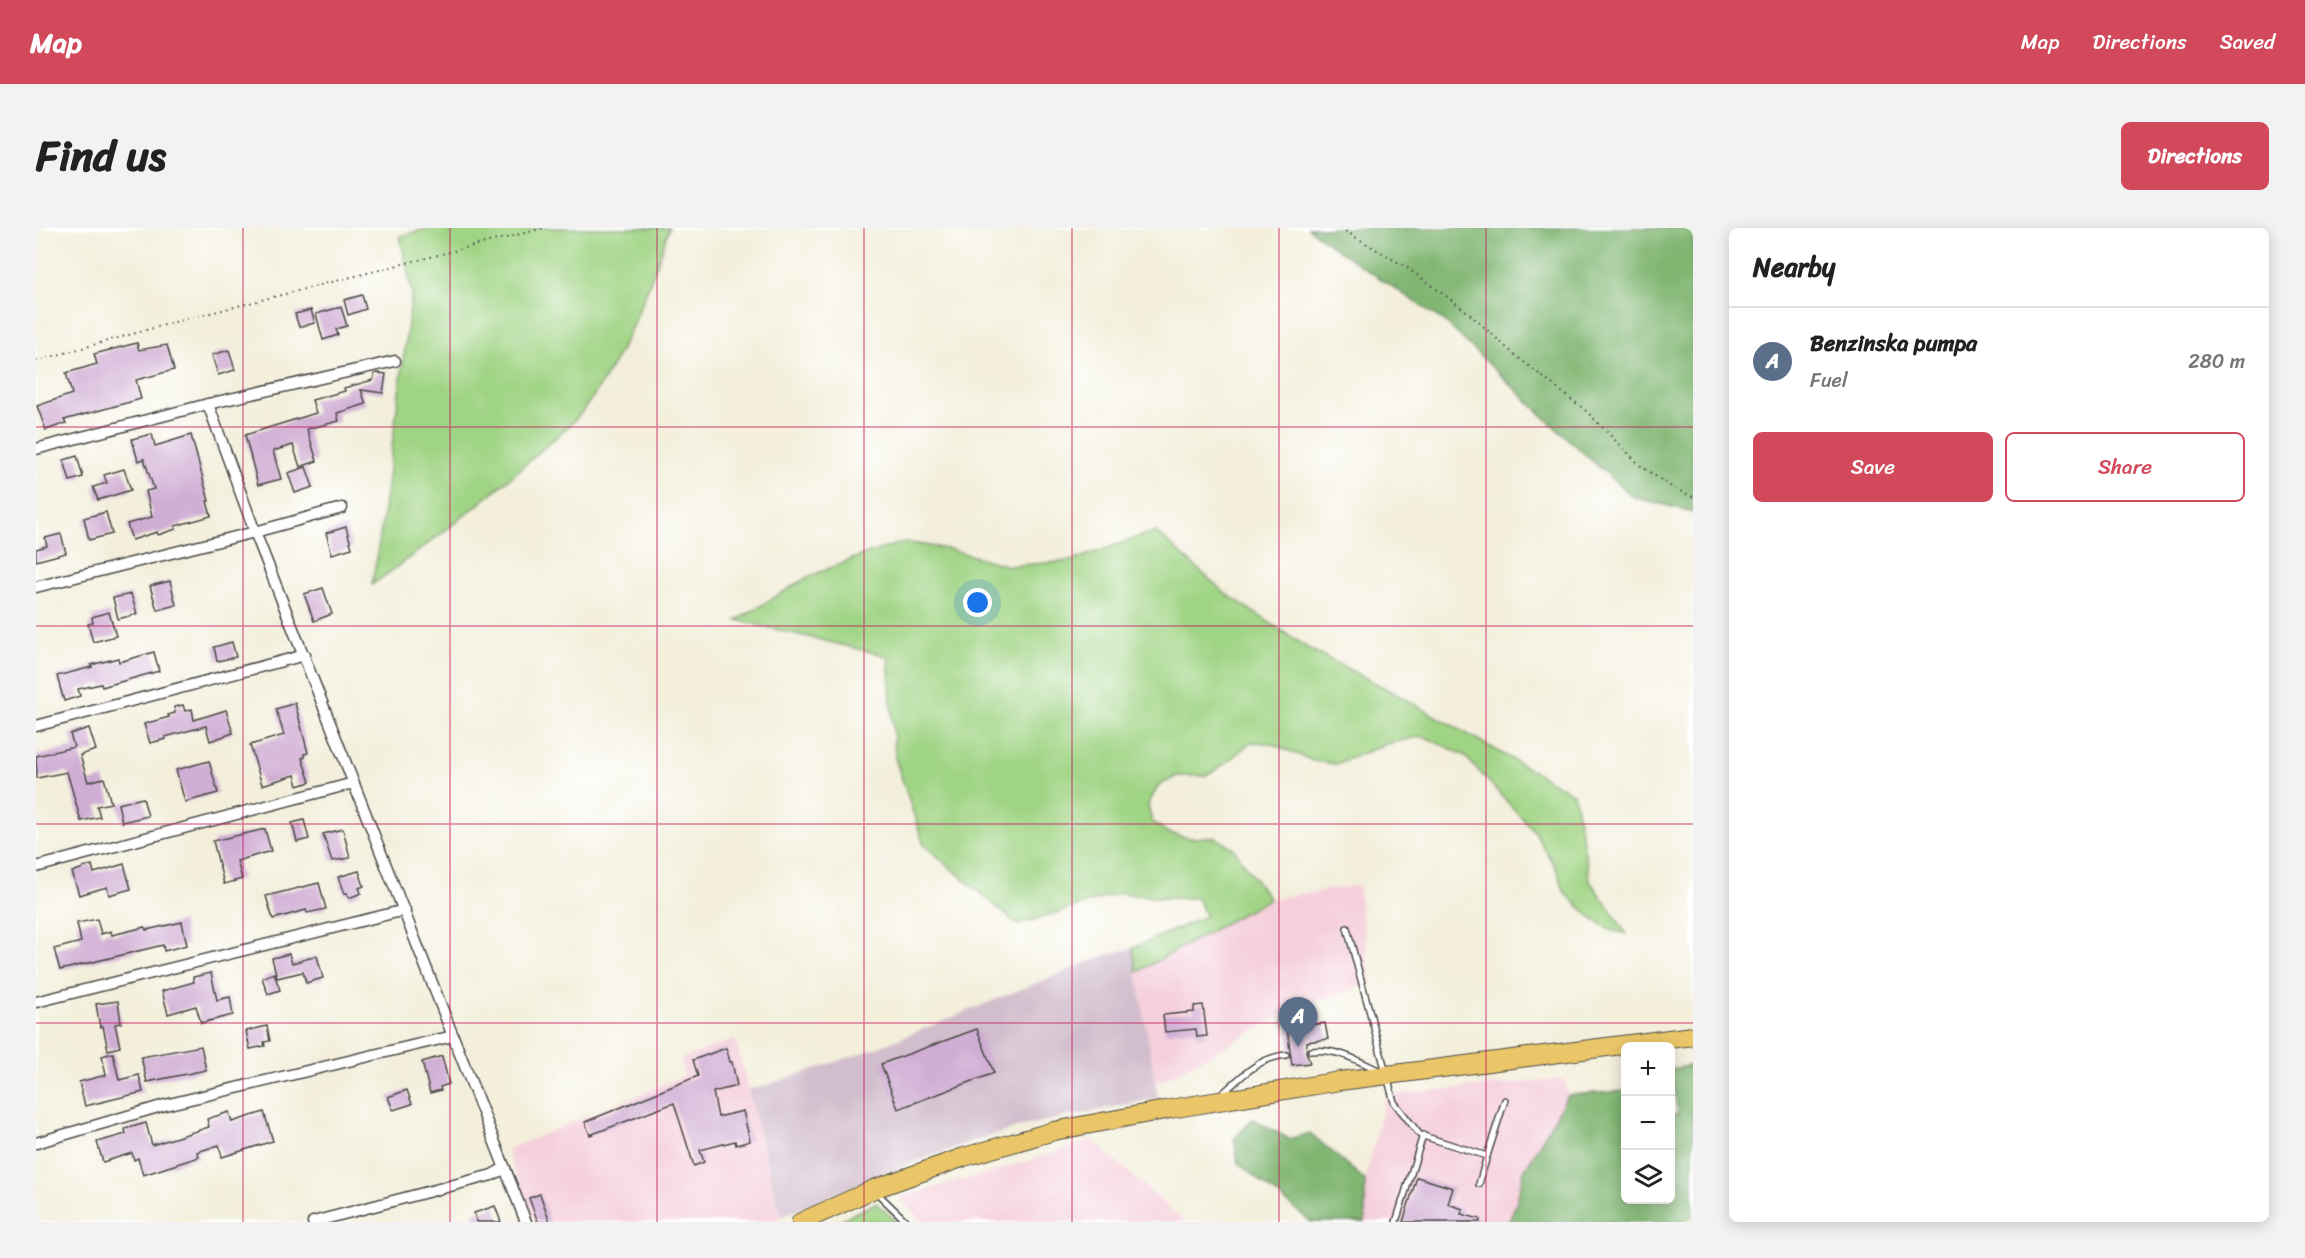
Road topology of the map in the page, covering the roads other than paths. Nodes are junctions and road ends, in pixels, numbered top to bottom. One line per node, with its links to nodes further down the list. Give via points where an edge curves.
1 (395, 361): 2 (street)
2 (208, 404): 3 (street); 5 (street)
3 (36, 449)
4 (342, 508): 5 (street)
5 (255, 532): 6 (street); 7 (street)
6 (36, 587)
7 (305, 655): 8 (street); 9 (street)
8 (36, 726)
9 (354, 783): 10 (street); 11 (street)
10 (36, 867)
11 (405, 909): 13 (street); 14 (street)
12 (1347, 928): 18 (lane)
13 (36, 1002)
14 (453, 1036): 22 (street, via 165,1105); 24 (street)
15 (1693, 1036): 18 (main road)
16 (1311, 1051): 18 (lane, via 1340,1053)
17 (1286, 1054): 20 (lane, via 1252,1067)
18 (1388, 1075): 20 (main road); 21 (lane, via 1394,1102)
19 (1505, 1100): 23 (lane)
20 (1214, 1102): 26 (main road, via 1054,1131 964,1157)
21 (1423, 1135): 23 (lane); 31 (lane)
22 (36, 1143)
23 (1487, 1156): 25 (lane)
24 (504, 1168): 27 (street); 28 (street)
25 (1479, 1184)
26 (874, 1190): 29 (main road); 30 (lane)
27 (313, 1222)
28 (526, 1222)
29 (801, 1222)
30 (907, 1222)
31 (1396, 1222)

